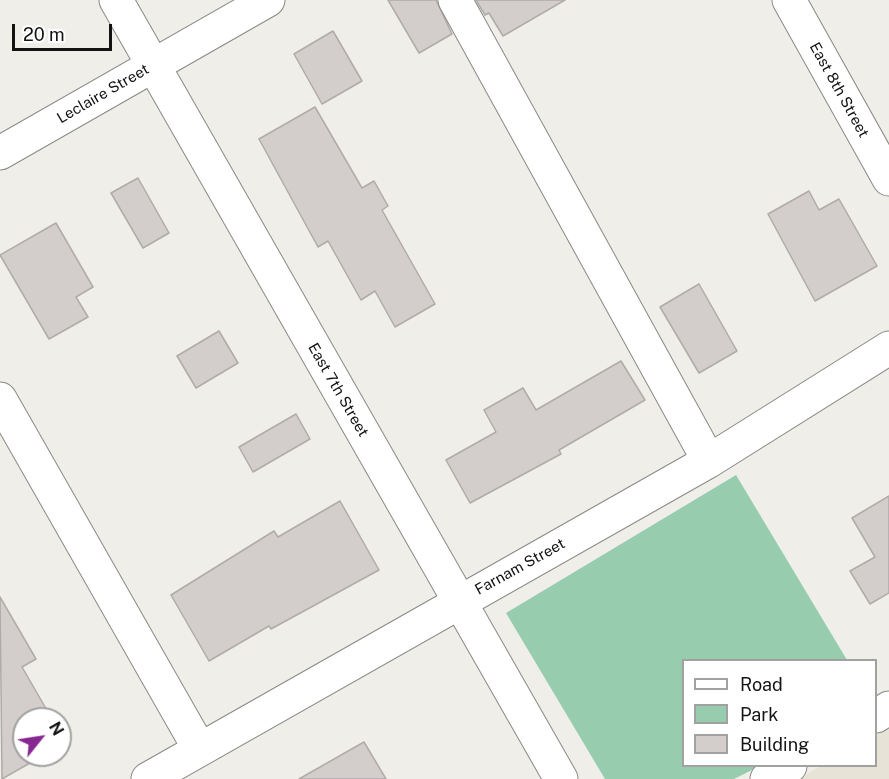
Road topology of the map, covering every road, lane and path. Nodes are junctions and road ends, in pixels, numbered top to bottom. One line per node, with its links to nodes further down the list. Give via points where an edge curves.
1 (116, 0): 5 (street, East 7th Street)
2 (268, 0): 5 (street, Leclaire Street)
3 (455, 0): 10 (street)
4 (789, 0): 7 (street, East 8th Street)
5 (153, 66): 6 (street, Leclaire Street); 11 (street, East 7th Street)
6 (0, 153)
7 (889, 179)
8 (889, 349): 10 (street, Farnam Street)
9 (0, 399): 12 (street)
10 (709, 461): 11 (street, Farnam Street)
11 (458, 602): 12 (street, Farnam Street); 15 (street, East 7th Street)
12 (199, 748): 14 (street, Farnam Street)
13 (787, 767): 16 (street)
14 (148, 779)
15 (561, 779)
16 (767, 779)

